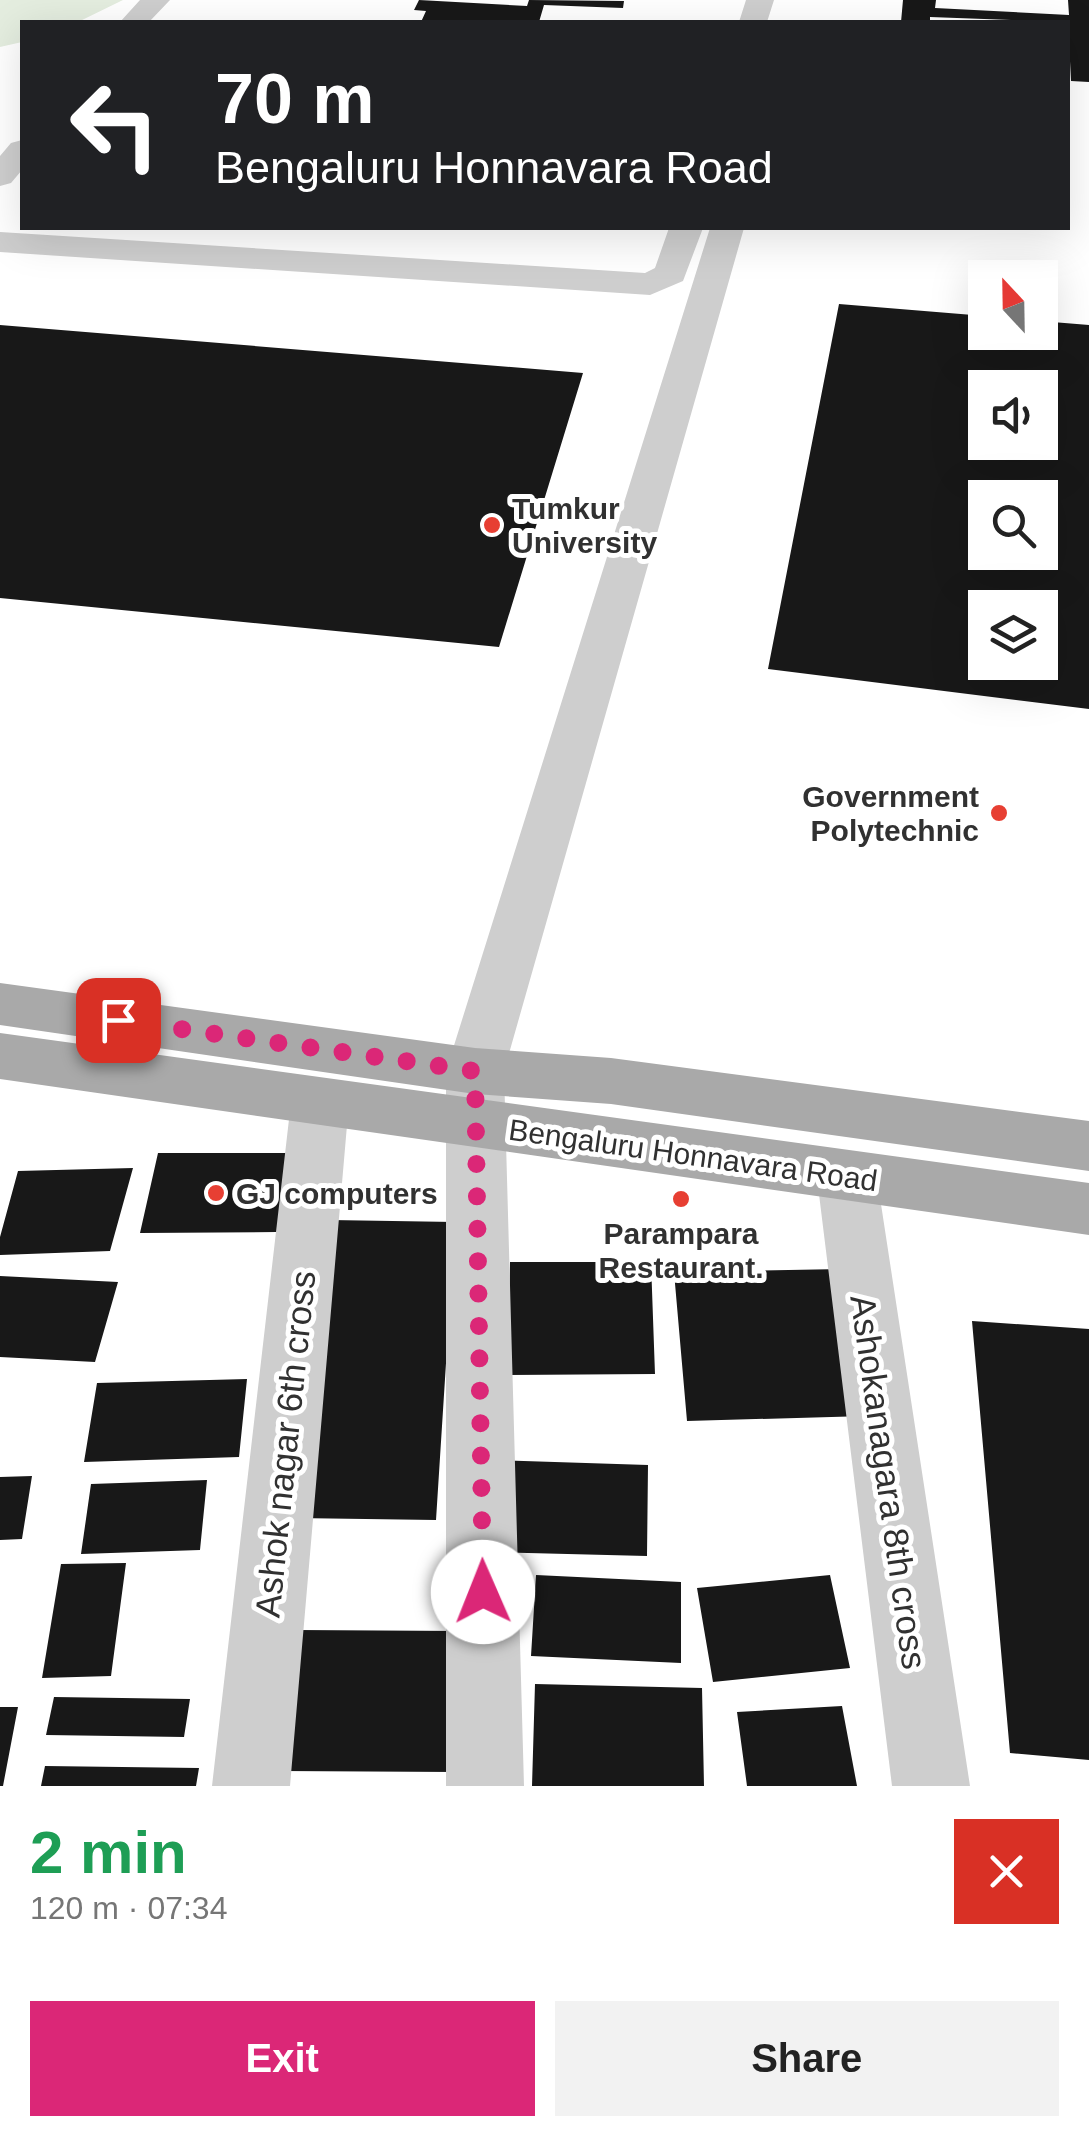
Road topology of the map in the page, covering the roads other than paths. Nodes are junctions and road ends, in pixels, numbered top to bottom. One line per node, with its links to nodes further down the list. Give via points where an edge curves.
1 (156, 0): 2 (street)
2 (136, 20)
3 (20, 152): 4 (street)
4 (0, 176)
5 (685, 230): 7 (street, via 671,274 650,284)
6 (725, 230): 10 (street)
7 (0, 242)
8 (0, 1004): 10 (main road, Bengaluru Honnavara Road)
9 (0, 1056): 11 (main road, Bengaluru Honnavara Road)
10 (476, 1098): 11 (main road, Bengaluru Honnavara Road); 12 (main road, Bengaluru Honnavara Road, via 611,1081); 13 (main road, Bengaluru Honnavara Road); 16 (street)
11 (320, 1102): 15 (street, Ashok nagar 6th cross)
12 (1089, 1146)
13 (847, 1178): 14 (main road, Bengaluru Honnavara Road); 17 (street, Ashokanagara 8th cross)
14 (1089, 1209)
15 (251, 1786)
16 (486, 1786)
17 (931, 1786)

